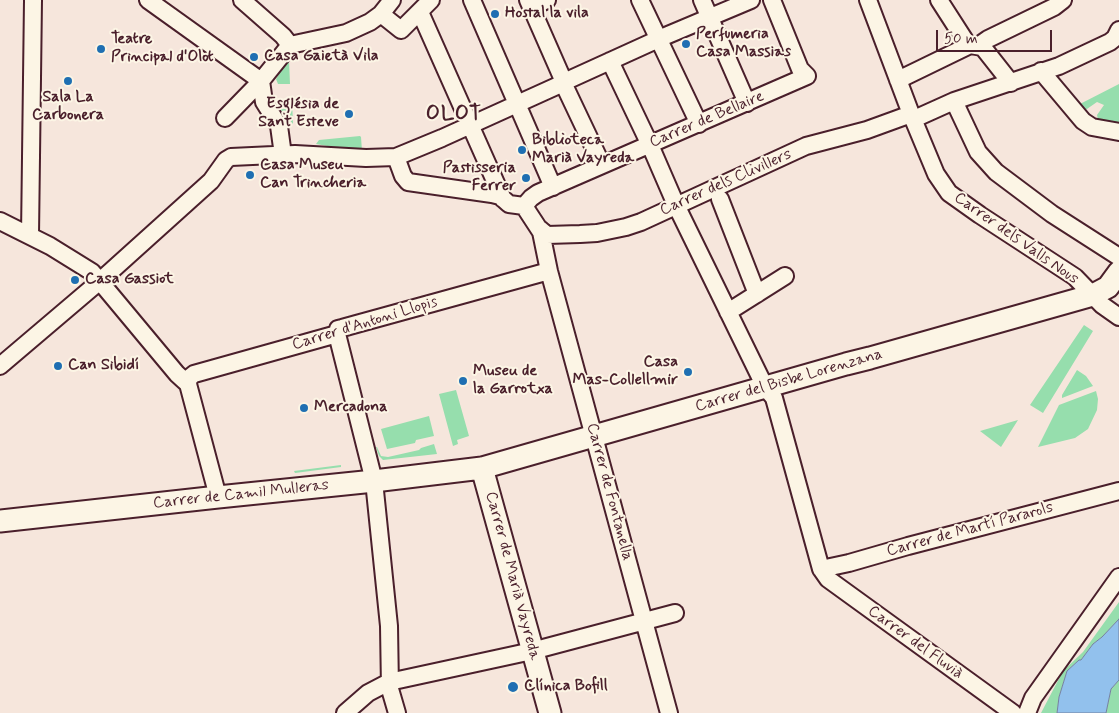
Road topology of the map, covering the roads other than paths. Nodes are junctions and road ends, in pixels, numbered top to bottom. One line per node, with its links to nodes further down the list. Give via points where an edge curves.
1 (33, 0): 46 (street)
2 (148, 0): 25 (street)
3 (242, 0): 19 (street)
4 (472, 0): 29 (street)
5 (547, 0): 13 (street)
6 (640, 0): 18 (street)
7 (702, 0): 16 (street)
8 (751, 0): 16 (street)
9 (772, 0): 28 (street, Carrer de Bellaire, via 800,69 807,76)
10 (868, 0): 23 (street, Carrer dels Valls Nous)
11 (939, 0): 20 (street)
12 (1064, 0): 20 (street)
13 (529, 4): 26 (street)
14 (425, 6): 15 (street, via 401,30); 33 (street)
15 (386, 8): 19 (street, via 370,22 346,33)
16 (710, 17): 18 (street); 28 (street)
17 (1119, 30): 22 (street, Carrer dels Clivillers, via 1110,42)
18 (658, 39): 21 (street); 32 (street)
19 (290, 45): 25 (street)
20 (974, 46): 23 (street); 24 (street, via 985,50)
21 (610, 61): 26 (street); 35 (street)
22 (1041, 71): 24 (street, Carrer dels Clivillers); 34 (street, via 1083,121 1092,127)
23 (898, 80): 31 (street, Carrer dels Valls Nous)
24 (1003, 80): 27 (street, Carrer dels Clivillers, via 978,95)
25 (261, 81): 30 (street); 36 (street, via 264,102 278,126)
26 (563, 85): 29 (street); 38 (street)
27 (954, 101): 31 (street, Carrer dels Clivillers); 47 (street, via 986,162 1052,214)
28 (747, 103): 32 (street, Carrer de Bellaire)
29 (517, 104): 33 (street); 39 (street)
30 (225, 118)
31 (916, 118): 40 (street, Carrer dels Clivillers, via 806,146); 53 (street, Carrer dels Valls Nous, via 936,174 949,193 1075,277)
32 (699, 124): 35 (street, Carrer de Bellaire)
33 (470, 125): 37 (street); 41 (street)
34 (1119, 132)
35 (650, 145): 38 (street, Carrer de Bellaire); 43 (street)
36 (283, 155): 37 (street); 51 (street, via 222,156 211,181)
37 (396, 156): 41 (street, via 408,182 492,194)
38 (602, 165): 39 (street, Carrer de Bellaire)
39 (553, 187): 42 (street, Carrer de Bellaire)
40 (717, 192): 43 (street, Carrer dels Clivillers); 52 (street)
41 (502, 199): 42 (street, via 510,204)
42 (525, 204): 45 (street)
43 (679, 204): 45 (street, Carrer dels Clivillers, via 641,222 597,233 548,235); 54 (street)
44 (0, 221): 46 (street)
45 (540, 228): 48 (street, Carrer de Fontanella)
46 (30, 236): 51 (street, via 92,272)
47 (1119, 257)
48 (548, 267): 56 (street, Carrer d'Antoni Llopis, via 342,328); 60 (street, Carrer de Fontanella)
49 (1119, 272): 53 (main road, via 1108,287)
50 (785, 276): 52 (street)
51 (100, 281): 57 (street); 58 (street)
52 (757, 294): 54 (street)
53 (1095, 295): 55 (street, Carrer dels Valls Nous); 59 (main road, Carrer del Bisbe Lorenzana)
54 (728, 312): 59 (street)
55 (1119, 317)
56 (336, 334): 58 (street, Carrer d'Antoni Llopis, via 194,374); 62 (street)
57 (0, 366)
58 (188, 384): 64 (street)
59 (765, 387): 60 (main road, Carrer del Bisbe Lorenzana); 66 (street, via 774,398)
60 (595, 436): 61 (main road, Carrer del Bisbe Lorenzana); 69 (street, Carrer de Fontanella)
61 (482, 468): 62 (main road, Carrer de Camil Mulleras); 70 (main road, Carrer de Marià Vayreda)
62 (374, 481): 64 (main road, Carrer de Camil Mulleras); 71 (street, via 389,626)
63 (1119, 491): 66 (street, Carrer de Martí Pararols)
64 (218, 497): 65 (main road, Carrer de Camil Mulleras)
65 (0, 521)
66 (821, 569): 76 (street, Carrer del Fluvià, via 828,579)
67 (1119, 577): 77 (street, via 1033,698)
68 (675, 612): 69 (street)
69 (643, 621): 70 (street); 75 (street, Carrer de Fontanella)
70 (532, 651): 71 (street); 74 (main road, Carrer de Marià Vayreda)
71 (390, 682): 72 (street, via 368,693); 73 (street)
72 (345, 713)
73 (397, 713)
74 (550, 713)
75 (668, 713)
76 (1013, 713)
77 (1027, 713)

